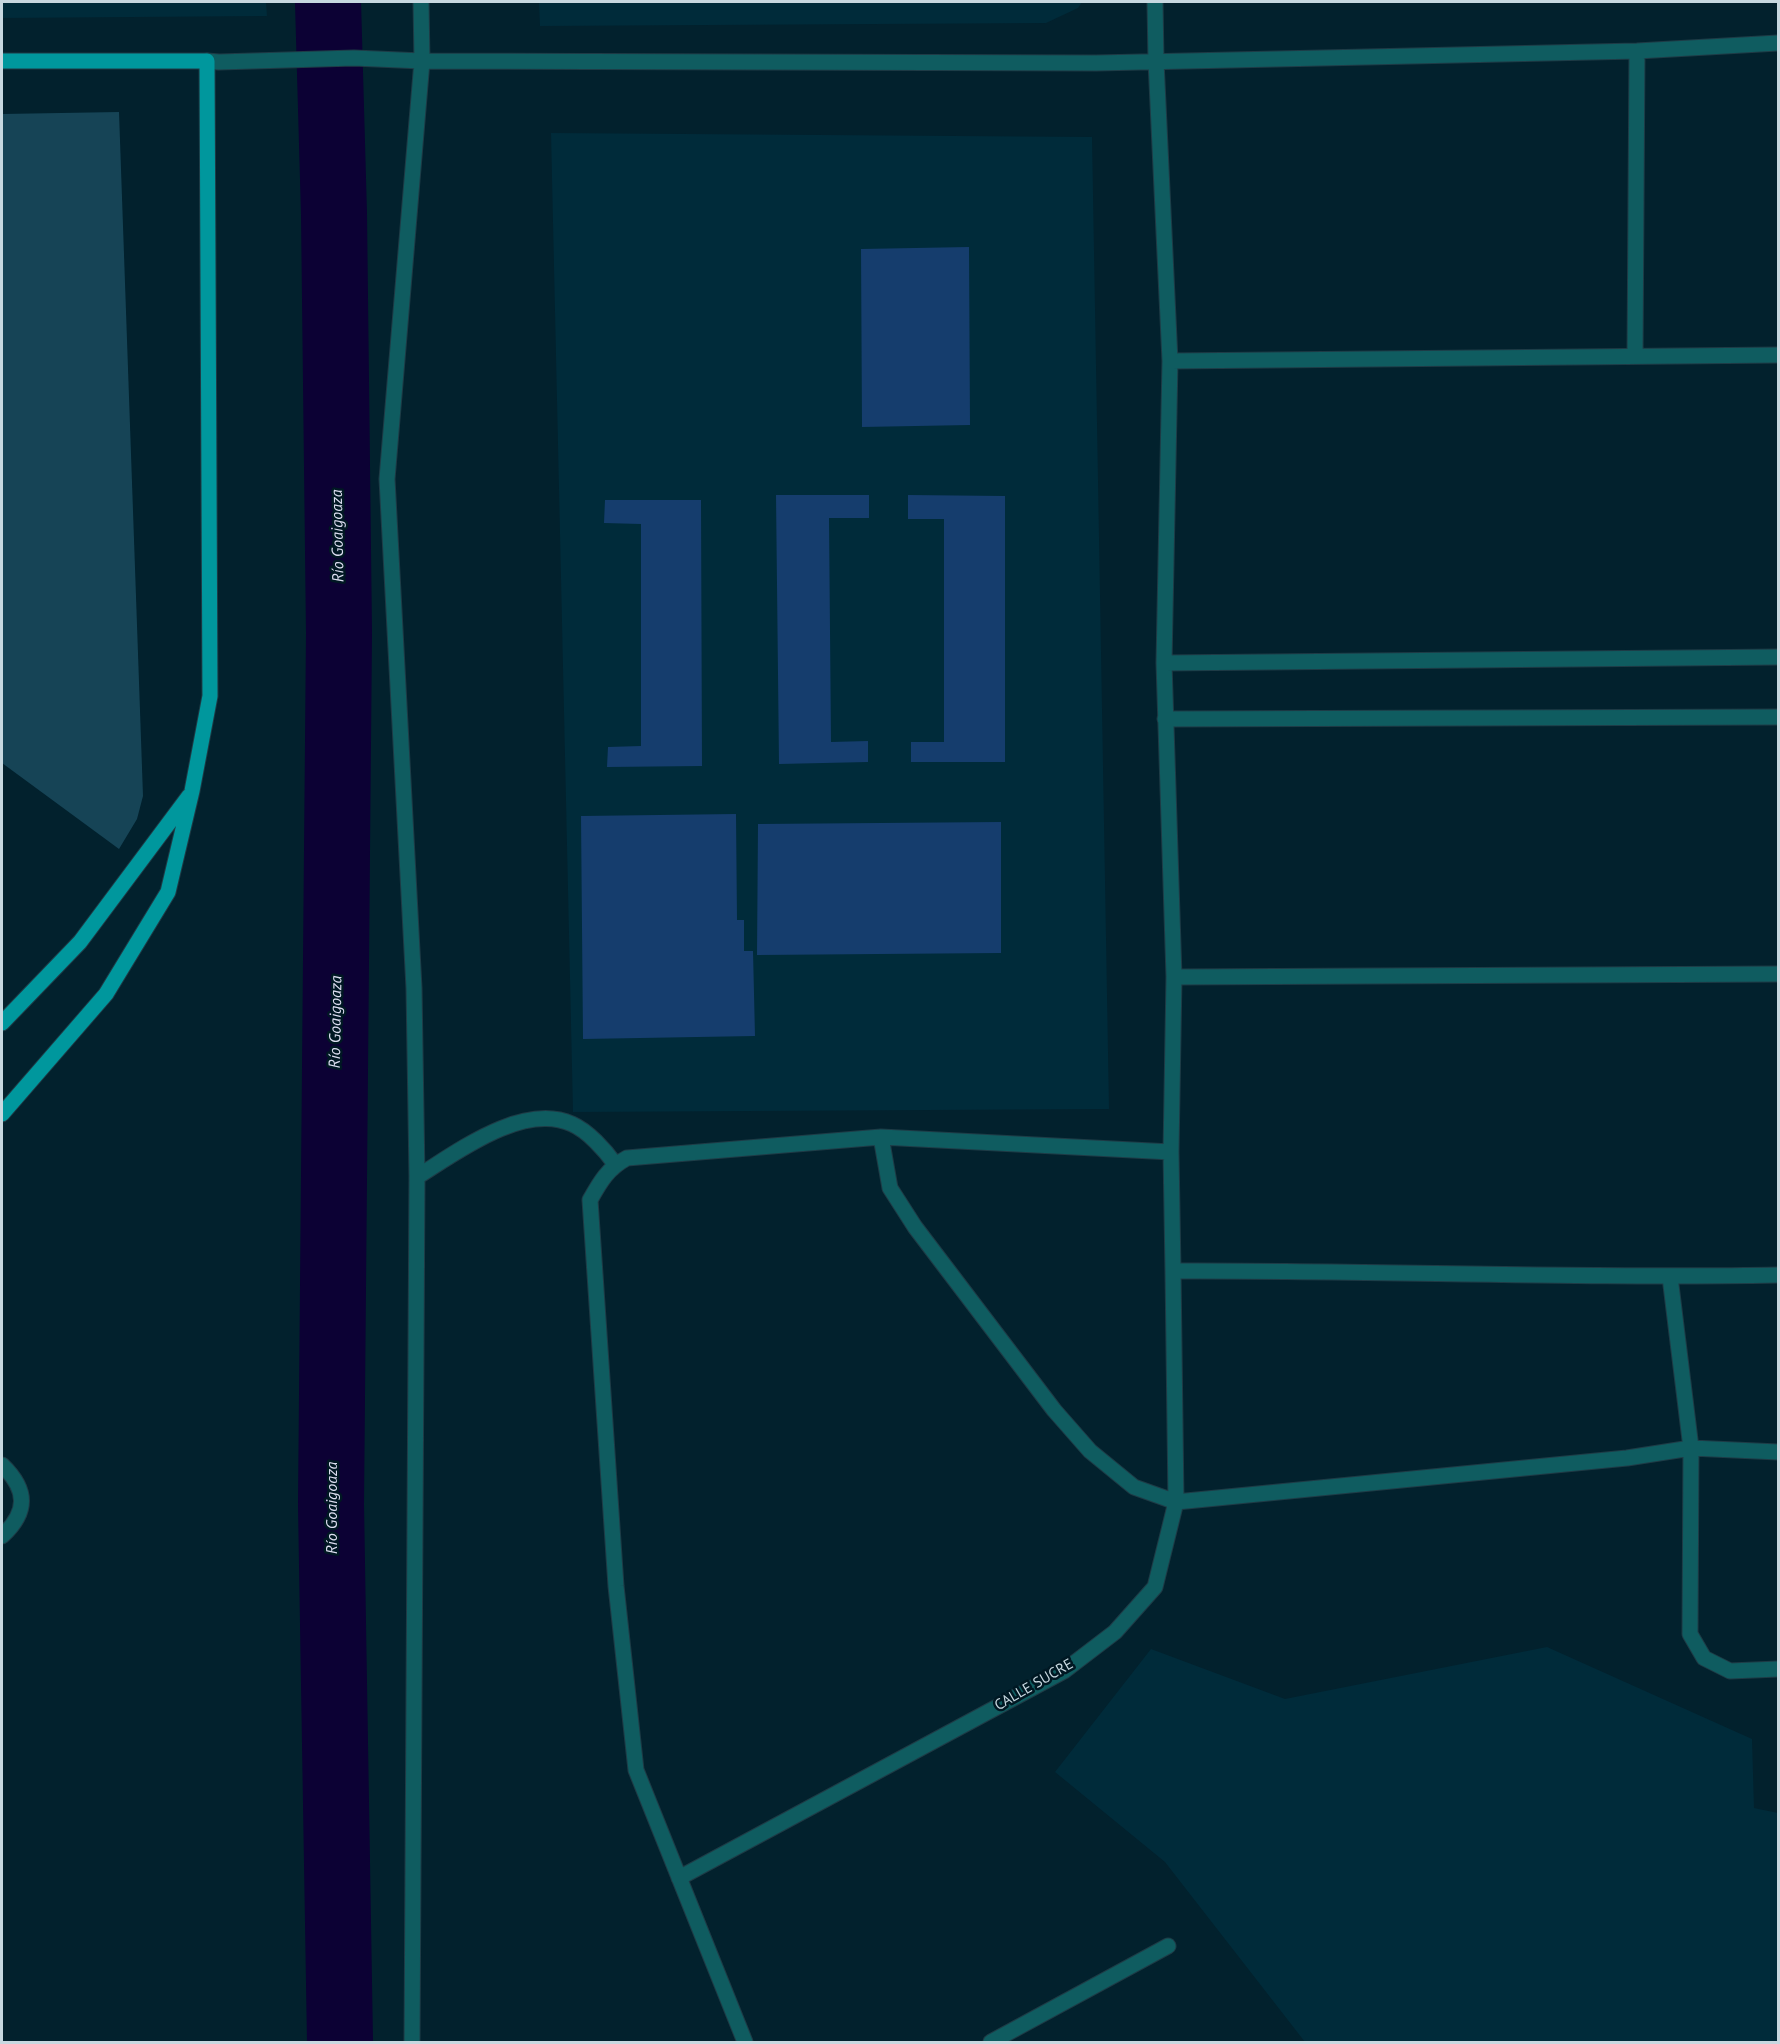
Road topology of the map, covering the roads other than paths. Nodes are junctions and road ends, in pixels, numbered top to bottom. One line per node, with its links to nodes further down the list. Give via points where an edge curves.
1 (421, 2): 6 (street)
2 (1155, 2): 7 (street, CALLE SUCRE)
3 (1779, 43): 4 (street)
4 (1637, 51): 7 (street); 10 (street)
5 (2, 61): 8 (main road)
6 (422, 61): 7 (street); 8 (street, via 354,58); 24 (street, via 387,479 414,988)
7 (1156, 61): 11 (street, CALLE SUCRE)
8 (213, 62): 16 (main road, via 210,696)
9 (1779, 355): 10 (street)
10 (1635, 356): 11 (street)
11 (1170, 361): 13 (street, CALLE SUCRE)
12 (1779, 657): 13 (street)
13 (1164, 663): 15 (street, CALLE SUCRE)
14 (1779, 717): 15 (street)
15 (1165, 719): 18 (street, CALLE SUCRE)
16 (192, 791): 19 (main road, via 80,942); 20 (main road, via 168,892 106,994)
17 (1779, 974): 18 (street)
18 (1174, 977): 22 (street, CALLE SUCRE)
19 (2, 1023)
20 (2, 1114)
21 (881, 1137): 22 (street); 23 (street, via 627,1158); 31 (street, via 890,1188 896,1198 1054,1410 1090,1451 1134,1487)
22 (1172, 1152): 25 (street, CALLE SUCRE)
23 (615, 1164): 24 (street, via 603,1147 573,1124 554,1119 527,1121 494,1131); 34 (street, via 590,1200 616,1586 636,1770)
24 (417, 1177): 36 (street)
25 (1173, 1271): 27 (street); 31 (street, CALLE SUCRE)
26 (1779, 1275): 27 (street)
27 (1670, 1277): 28 (street)
28 (1691, 1448): 29 (street); 31 (street, via 1627,1458); 33 (street, via 1690,1634 1704,1658 1730,1671)
29 (1779, 1452)
30 (2, 1465): 32 (street, via 22,1497 21,1512)
31 (1176, 1502): 34 (street, CALLE SUCRE, via 1155,1587 1115,1632 1064,1671)
32 (2, 1536)
33 (1779, 1669)
34 (680, 1878): 37 (street)
35 (1168, 1946): 38 (street)
36 (412, 2043)
37 (745, 2043)
38 (991, 2043)

